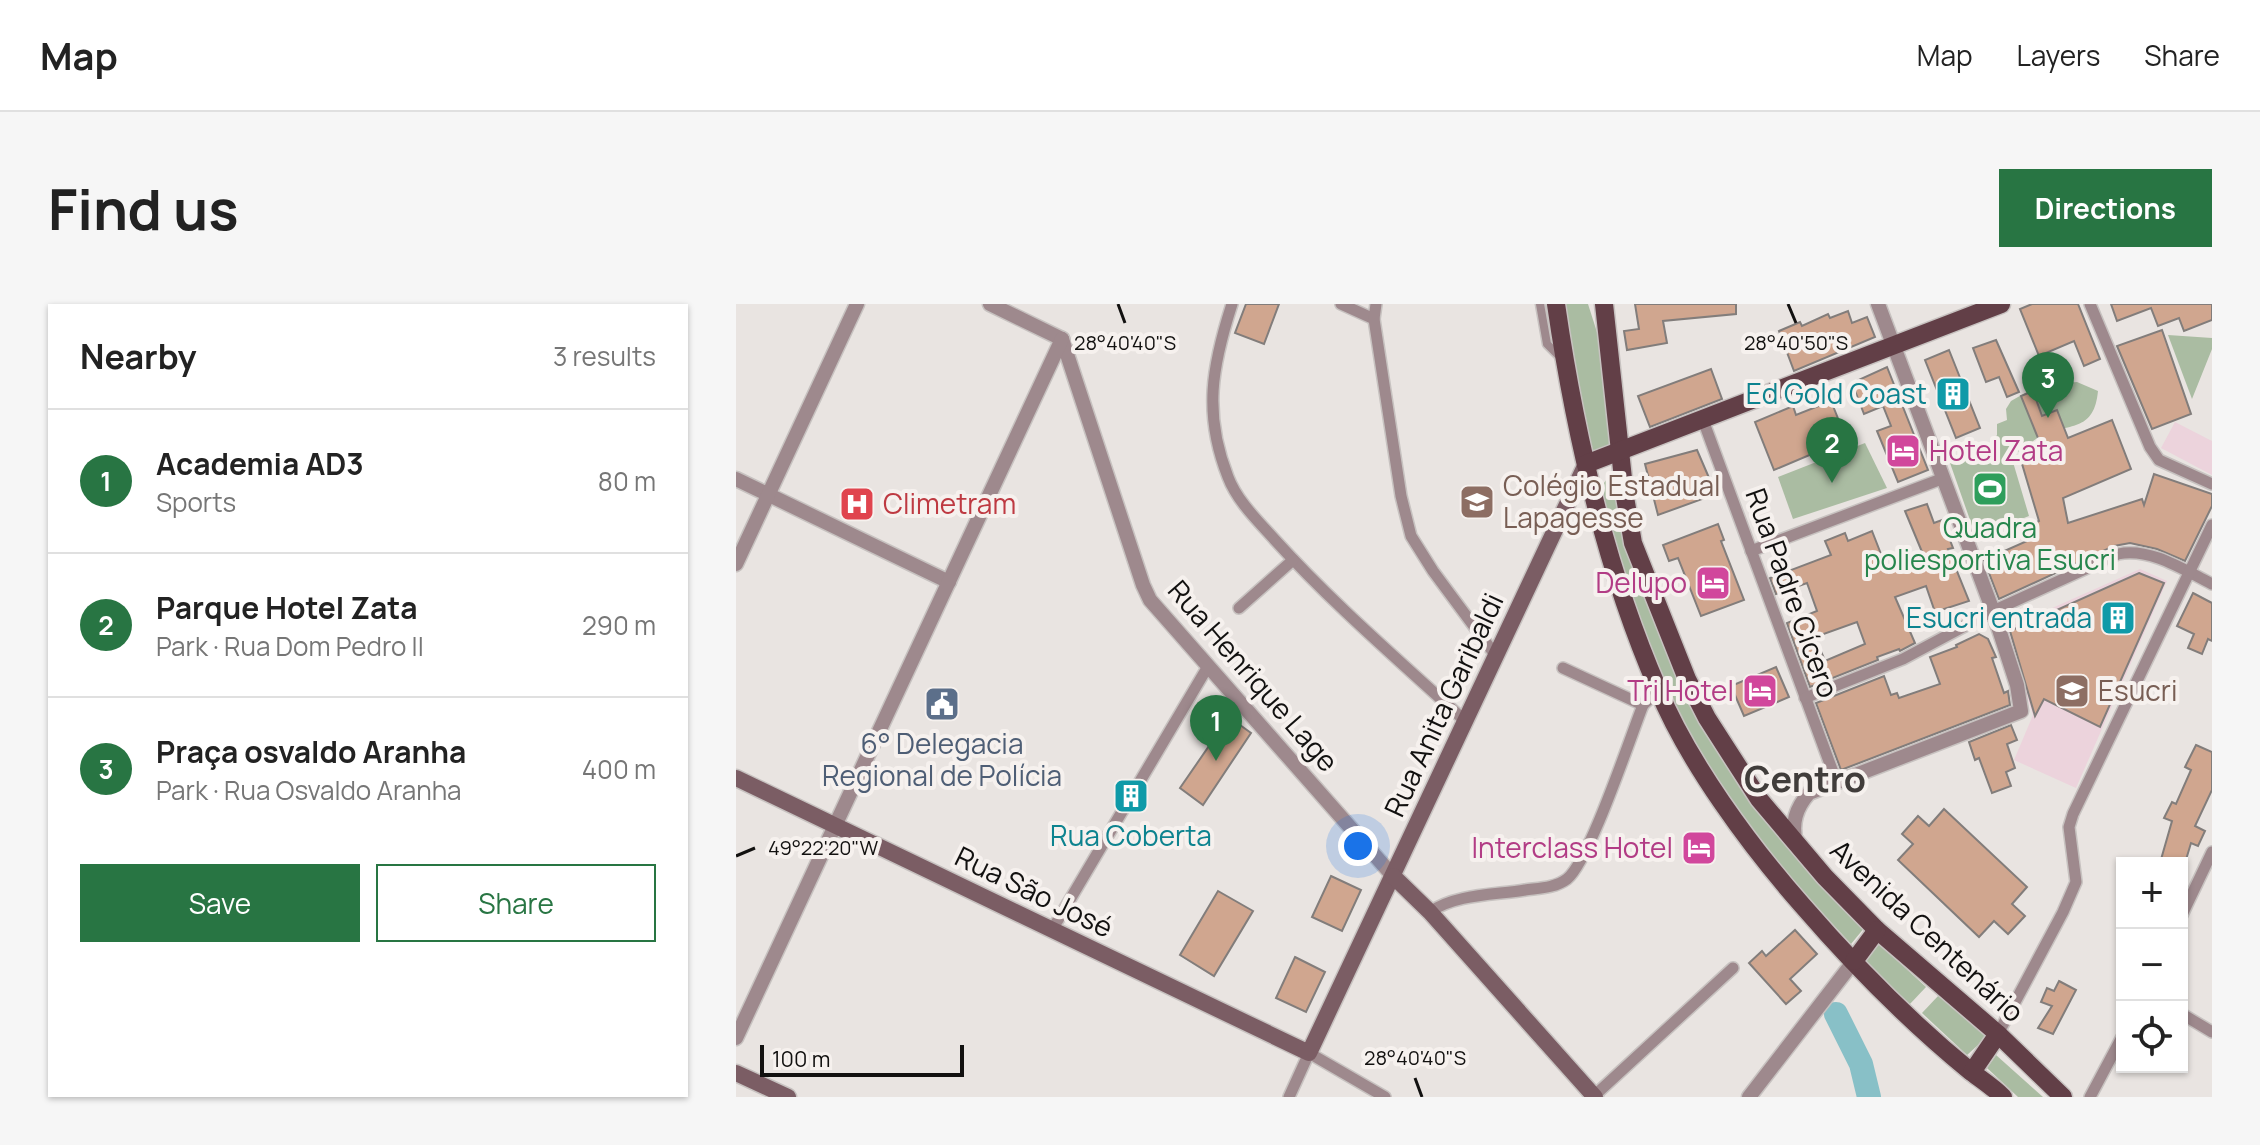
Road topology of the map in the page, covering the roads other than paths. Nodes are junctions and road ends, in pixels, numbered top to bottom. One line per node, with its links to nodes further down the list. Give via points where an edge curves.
1 (857, 304): 22 (street)
2 (990, 304): 13 (street)
3 (1232, 304): 25 (street, via 1211,390 1218,444 1238,497)
4 (1341, 304): 12 (street)
5 (1376, 304): 12 (street)
6 (1540, 304): 15 (street, via 1547,344)
7 (1556, 304): 15 (main road)
8 (1604, 304): 17 (main road, Avenida Centenário)
9 (1878, 304): 14 (street)
10 (2001, 304): 14 (main road)
11 (2090, 304): 21 (street, via 2150,447 2159,460)
12 (1374, 319): 32 (street, via 1411,536)
13 (1062, 339): 28 (street); 33 (street, Rua Henrique Lage, via 1143,585)
14 (1894, 346): 16 (main road); 19 (street)
15 (1567, 365): 18 (main road)
16 (1703, 420): 17 (main road); 24 (street, Rua Padre Cícero)
17 (1620, 452): 18 (main road); 42 (main road, Avenida Centenário, via 1633,543 1687,679 1739,770)
18 (1586, 464): 32 (main road, Rua Anita Garibaldi); 35 (main road, via 1621,592)
19 (1944, 478): 24 (street); 31 (street)
20 (736, 479): 22 (street)
21 (2212, 484)
22 (768, 494): 26 (street); 28 (street)
23 (2212, 525): 27 (street)
24 (1751, 551): 36 (street, Rua Padre Cícero)
25 (1293, 560): 30 (street); 38 (street)
26 (736, 564)
27 (2190, 573): 29 (street); 31 (street, via 2132,551); 53 (street, via 2073,814 2069,827 2076,882)
28 (949, 582): 41 (street)
29 (2212, 584)
30 (1239, 608)
31 (1993, 611): 36 (street, via 1903,659); 40 (street, via 2021,711)
32 (1496, 656): 38 (main road, Rua Anita Garibaldi)
33 (1207, 668): 44 (street, Rua Henrique Lage); 47 (street)
34 (1563, 668): 37 (street)
35 (1658, 691): 37 (street); 49 (main road, via 1731,814)
36 (1805, 698): 40 (street, Rua Padre Cícero)
37 (1643, 705): 46 (street, via 1584,855 1567,879 1449,902)
38 (1465, 721): 44 (main road, Rua Anita Garibaldi)
39 (736, 778): 41 (main road, Rua São José)
40 (1837, 783): 42 (street, via 1809,793 1799,805)
41 (835, 826): 47 (main road, Rua São José); 54 (street)
42 (1797, 848): 48 (main road, Avenida Centenário)
43 (2212, 852): 45 (street)
44 (1393, 876): 46 (main road, Rua Henrique Lage); 56 (main road, Rua Anita Garibaldi)
45 (2188, 902)
46 (1430, 912): 62 (main road, Rua Henrique Lage)
47 (1052, 930): 56 (main road, Rua São José)
48 (1877, 930): 49 (main road); 53 (main road, Avenida Centenário)
49 (1854, 961): 57 (main road); 63 (street)
50 (1733, 968): 62 (street)
51 (2188, 1018): 52 (street)
52 (2212, 1032)
53 (1998, 1034): 57 (main road); 65 (main road, Avenida Centenário)
54 (736, 1038)
55 (2116, 1048): 66 (street)
56 (1309, 1053): 60 (street, Rua Anita Garibaldi); 61 (street)
57 (1972, 1072): 64 (main road)
58 (736, 1073): 59 (main road)
59 (788, 1097)
60 (1289, 1097)
61 (1385, 1097)
62 (1595, 1097)
63 (1749, 1097)
64 (2003, 1097)
65 (2063, 1097)
66 (2090, 1097)

